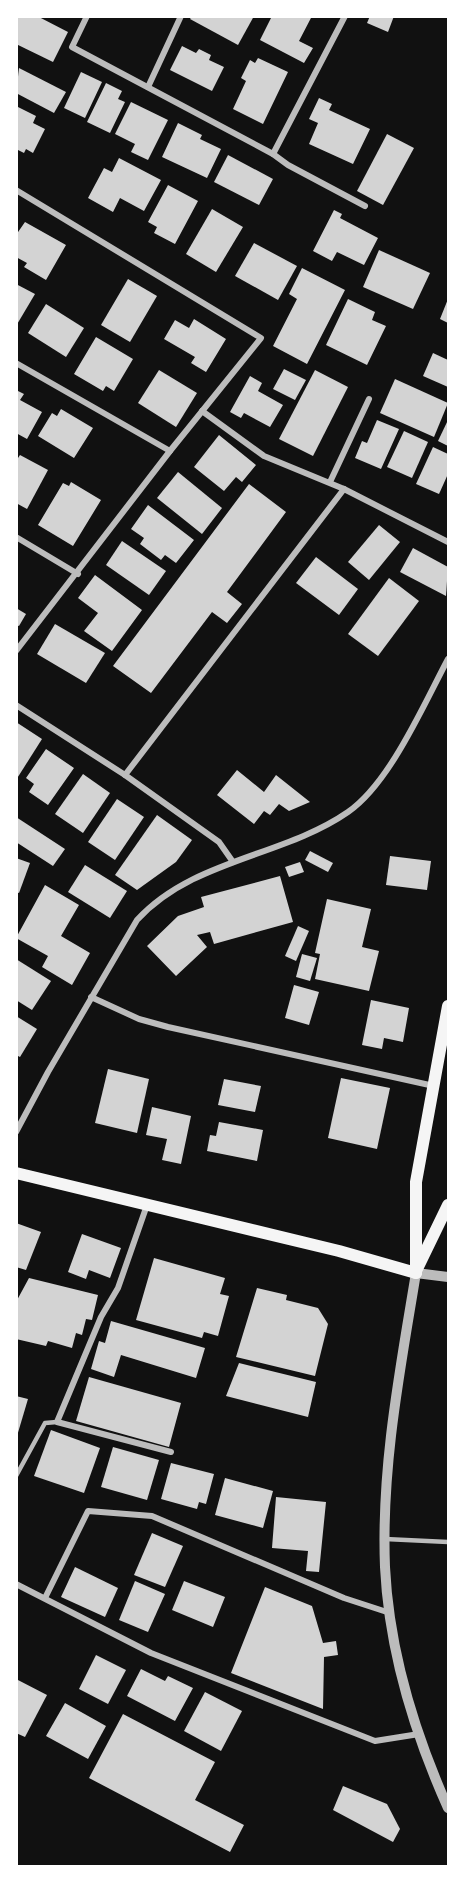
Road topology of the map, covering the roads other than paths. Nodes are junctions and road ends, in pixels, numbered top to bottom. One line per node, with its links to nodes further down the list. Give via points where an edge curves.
1 (87, 16): 4 (street, via 72,47)
2 (181, 16): 4 (street)
3 (345, 16): 5 (street)
4 (148, 87): 5 (street)
5 (273, 154): 7 (street)
6 (16, 190): 10 (street, via 261,338)
7 (364, 206)
8 (16, 363): 11 (street)
9 (369, 399): 12 (street)
10 (202, 411): 11 (street); 12 (street, via 264,456)
11 (170, 451): 16 (street)
12 (330, 482): 13 (street)
13 (344, 489): 15 (street); 20 (street)
14 (16, 537): 16 (street)
15 (448, 542)
16 (78, 574): 17 (street)
17 (16, 651)
18 (448, 659): 21 (street, via 388,767 350,811 319,829)
19 (16, 705): 20 (street)
20 (125, 775): 21 (street, via 219,842)
21 (233, 862): 22 (street, via 194,879 150,906 137,920)
22 (91, 997): 24 (street, via 139,1019 168,1027); 25 (street)
23 (448, 1006): 24 (main road)
24 (434, 1086): 29 (main road, via 416,1182)
25 (16, 1132)
26 (16, 1173): 27 (main road)
27 (148, 1204): 29 (main road); 31 (street, via 118,1288 101,1317)
28 (448, 1205): 29 (main road)
29 (416, 1273): 30 (street); 34 (street, via 390,1437)
30 (448, 1276)
31 (57, 1422): 32 (street); 33 (lane, via 45,1422)
32 (171, 1452)
33 (16, 1476)
34 (385, 1539): 35 (lane); 38 (street)
35 (448, 1542)
36 (16, 1584): 37 (street)
37 (45, 1598): 38 (street, via 88,1511 152,1516 344,1598); 39 (street, via 151,1653 375,1741)
38 (390, 1613): 39 (street, via 399,1666)
39 (419, 1734): 40 (street)
40 (448, 1808)

